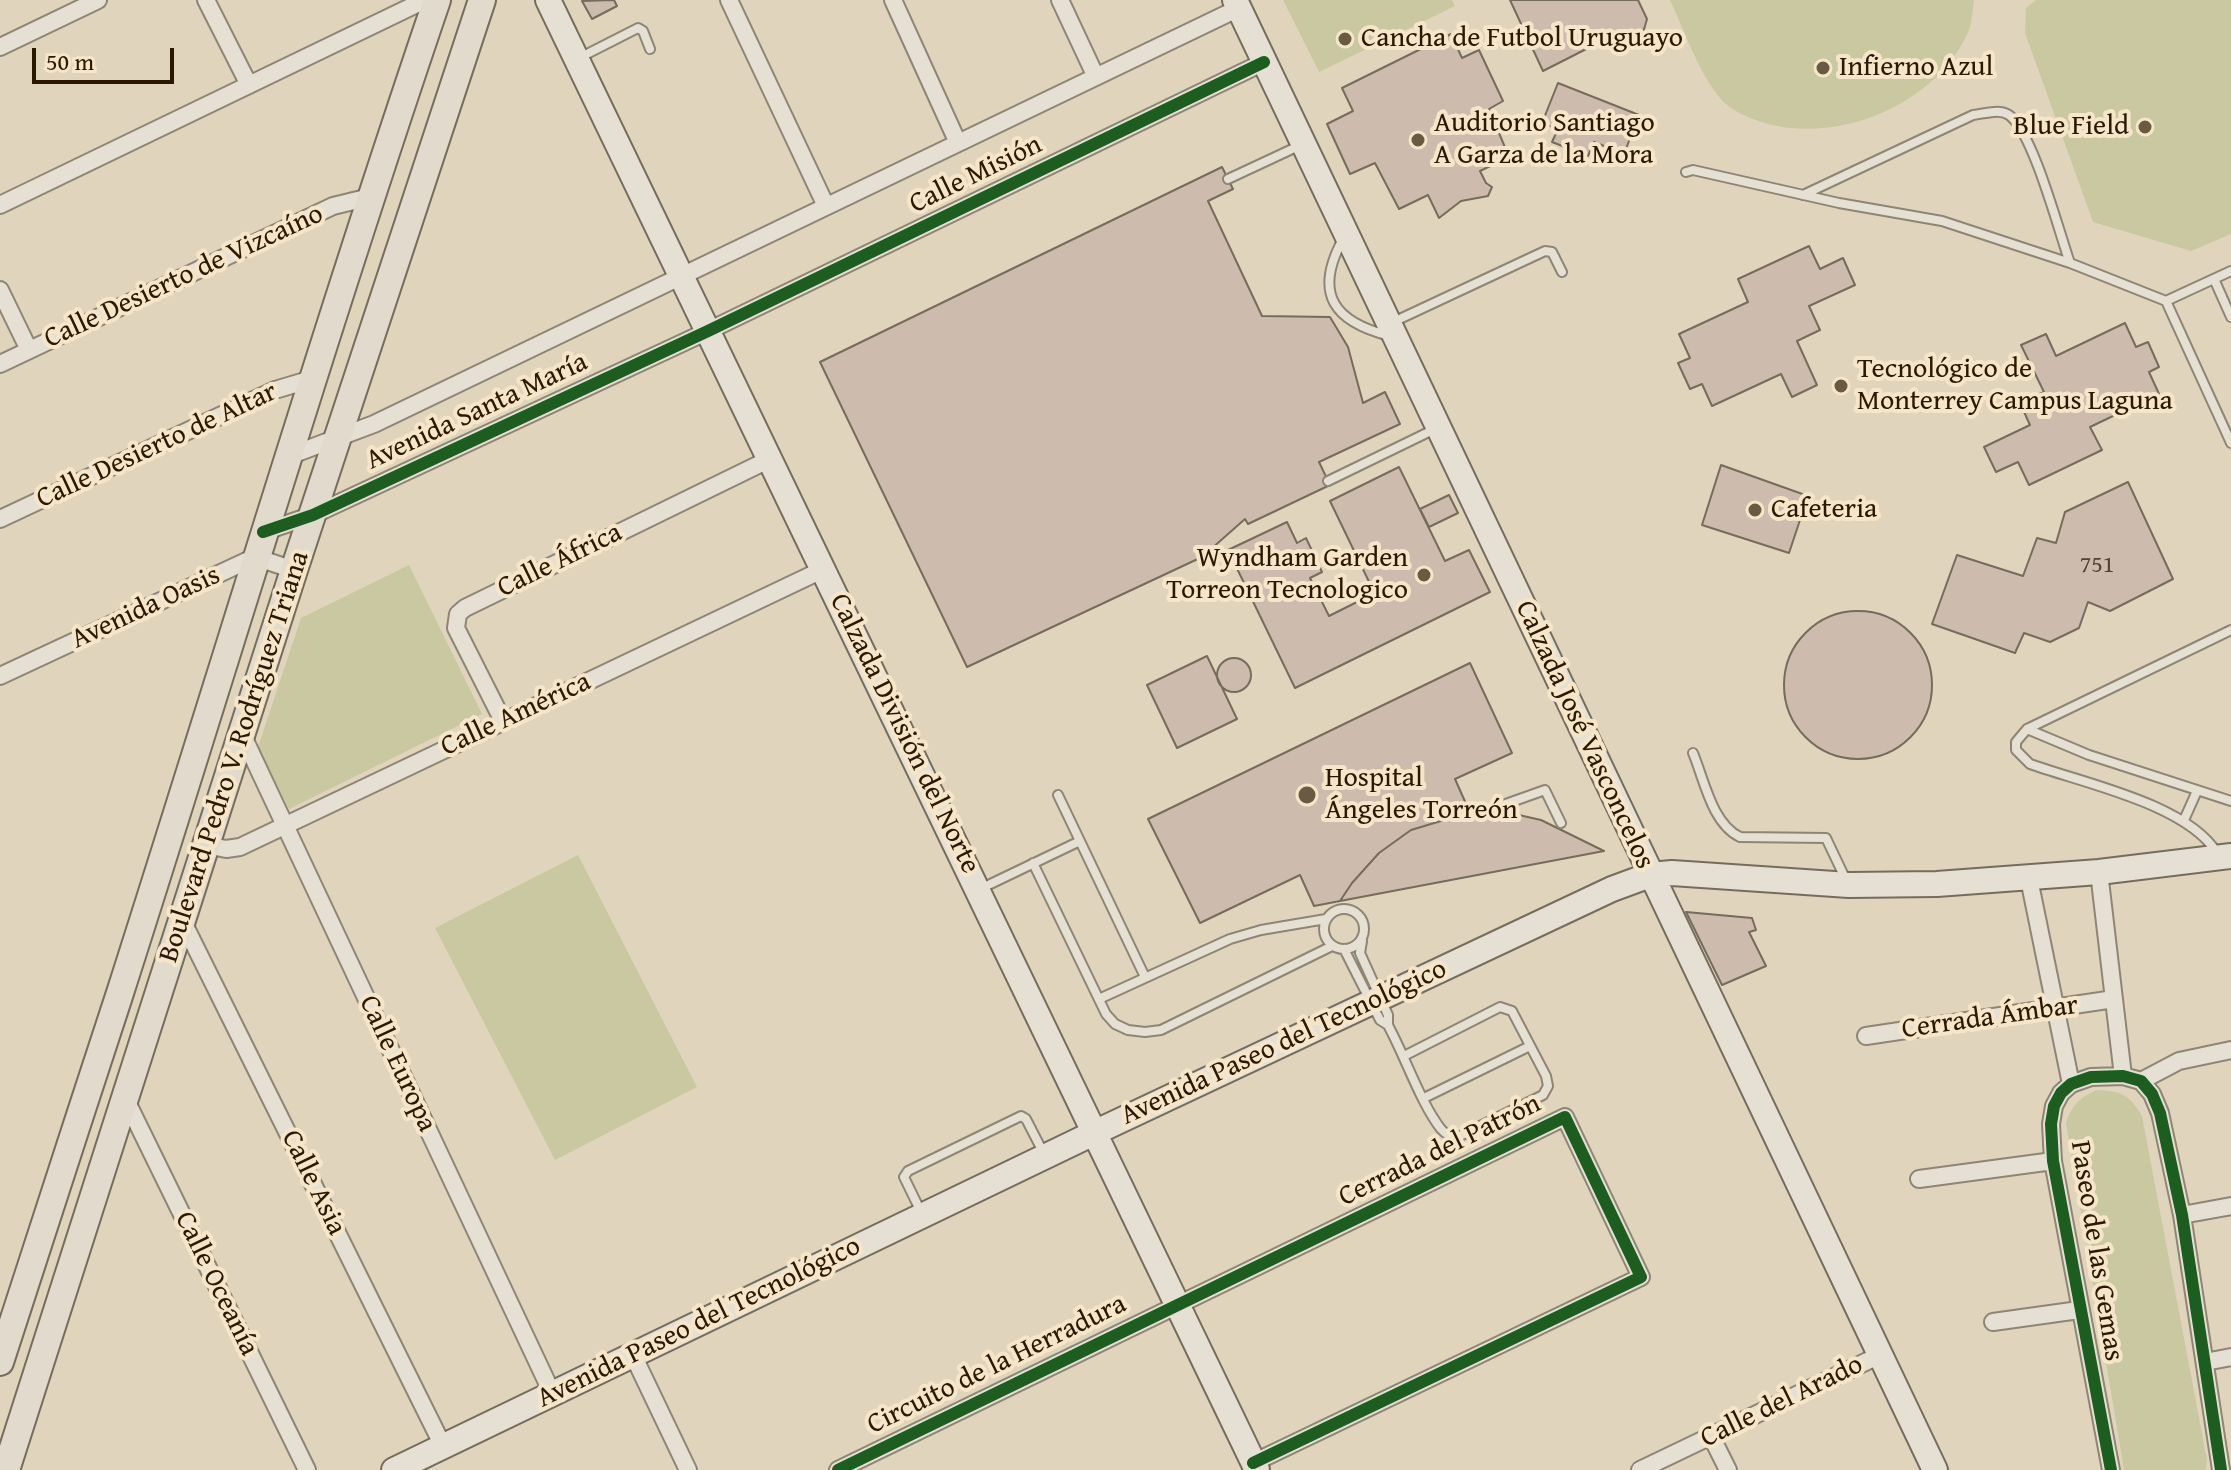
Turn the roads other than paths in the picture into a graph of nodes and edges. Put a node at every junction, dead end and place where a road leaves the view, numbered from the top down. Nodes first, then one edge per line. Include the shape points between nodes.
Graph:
1 (98, 0) edge
2 (206, 0) edge
3 (425, 0) edge
4 (437, 0) edge
5 (482, 0) edge
6 (548, 0) edge
7 (729, 0) edge
8 (893, 0) edge
9 (1060, 0) edge
10 (1237, 4) edge
11 (0, 47) edge
12 (650, 49) dead end
13 (577, 59) junction
14 (1264, 62) junction
15 (1096, 77) junction
16 (249, 85) junction
17 (958, 143) junction
18 (1303, 144) junction
19 (1686, 172) dead end
20 (1228, 179) dead end
21 (1803, 195) junction
22 (370, 197) junction
23 (0, 205) edge
24 (826, 206) junction
25 (1346, 234) junction
26 (2070, 263) junction
27 (2231, 271) edge
28 (1562, 272) dead end
29 (681, 275) junction
30 (2214, 279) junction
31 (0, 290) edge
32 (2166, 301) junction
33 (2231, 317) edge
34 (1392, 330) junction
35 (708, 331) junction
36 (29, 350) junction
37 (0, 364) edge
38 (315, 378) junction
39 (1438, 427) junction
40 (340, 435) junction
41 (2231, 443) edge
42 (289, 456) junction
43 (770, 459) junction
44 (1328, 481) dead end
45 (313, 515) junction
46 (0, 519) edge
47 (259, 544) junction
48 (824, 569) junction
49 (294, 570) junction
50 (2231, 630) edge
51 (2, 671) edge
52 (503, 721) junction
53 (2027, 729) junction
54 (242, 734) junction
55 (1693, 753) dead end
56 (2197, 791) junction
57 (1058, 795) dead end
58 (2231, 801) edge
59 (1500, 806) dead end
60 (2184, 820) junction
61 (1561, 823) dead end
62 (285, 826) junction
63 (1080, 841) junction
64 (206, 845) junction
65 (2225, 856) edge
66 (1033, 863) junction
67 (2099, 872) junction
68 (1650, 875) junction
69 (2029, 879) junction
70 (1849, 885) junction
71 (979, 890) junction
72 (1326, 919) junction
73 (182, 920) junction
74 (1363, 937) junction
75 (1332, 946) junction
76 (1344, 949) junction
77 (1145, 977) junction
78 (1099, 999) junction
79 (2114, 999) junction
80 (1375, 1000) junction
81 (2055, 1008) junction
82 (114, 1010) junction
83 (1866, 1036) dead end
84 (1530, 1046) junction
85 (2231, 1050) edge
86 (1404, 1056) junction
87 (2123, 1076) junction
88 (2141, 1081) junction
89 (2071, 1084) junction
90 (125, 1098) junction
91 (1424, 1098) junction
92 (1096, 1132) junction
93 (1045, 1156) junction
94 (2053, 1161) junction
95 (1919, 1179) dead end
96 (2231, 1206) edge
97 (2182, 1215) junction
98 (923, 1216) junction
99 (1178, 1304) junction
100 (2079, 1310) junction
101 (1993, 1322) dead end
102 (11, 1326) junction
103 (49, 1337) junction
104 (633, 1355) junction
105 (1880, 1355) junction
106 (2231, 1357) edge
107 (0, 1362) edge
108 (2205, 1362) junction
109 (552, 1393) junction
110 (1711, 1436) junction
111 (443, 1446) junction
112 (1255, 1466) edge
113 (6, 1470) edge
114 (307, 1470) edge
115 (394, 1470) edge
116 (688, 1470) edge
117 (838, 1470) edge
118 (1640, 1470) edge
119 (1728, 1470) edge
120 (1935, 1470) edge
121 (2111, 1470) edge
122 (2221, 1470) edge

1 - 11 street
2 - 16 street
3 - 16 street
4 - 22 main road, Boulevard Pedro V. Rodríguez Triana
5 - 40 main road, Boulevard Pedro V. Rodríguez Triana
6 - 13 main road, Calzada División del Norte
7 - 24 street
8 - 17 street
9 - 15 street
10 - 14 main road, Calzada José Vasconcelos
10 - 15 street, Calle Misión
12 - 13 lane via 638,28
13 - 29 main road, Calzada División del Norte
14 - 18 main road, Calzada José Vasconcelos
14 - 35 street, Calle Misión
15 - 17 street, Calle Misión
16 - 23 street
17 - 24 street, Calle Misión
18 - 20 lane
18 - 25 main road, Calzada José Vasconcelos
19 - 21 lane
21 - 26 lane via 1942,221
21 - 26 lane via 1973,115 1999,111 2025,135
22 - 36 street, Calle Desierto de Vizcaíno via 333,206
22 - 38 main road, Boulevard Pedro V. Rodríguez Triana
24 - 29 street, Calle Misión
25 - 34 main road, Calzada José Vasconcelos
25 - 34 lane via 1329,280 1336,304 1351,323
26 - 32 lane
27 - 30 lane
28 - 34 lane via 1552,252 1545,251
29 - 35 main road, Calzada División del Norte
29 - 40 street, Avenida Santa María via 374,424
30 - 32 lane
30 - 33 lane
31 - 36 street
32 - 41 lane
34 - 39 main road, Calzada José Vasconcelos
35 - 43 main road, Calzada División del Norte
35 - 45 street, Avenida Santa María
36 - 37 street, Calle Desierto de Vizcaíno
38 - 42 main road, Boulevard Pedro V. Rodríguez Triana
38 - 46 street, Calle Desierto de Altar via 275,390
39 - 44 lane
39 - 68 main road, Calzada José Vasconcelos
40 - 42 street, Avenida Santa María
40 - 45 main road, Boulevard Pedro V. Rodríguez Triana
42 - 47 main road, Boulevard Pedro V. Rodríguez Triana
43 - 48 main road, Calzada División del Norte
43 - 52 street, Calle África via 458,614 456,628
45 - 47 street, Avenida Santa María
45 - 49 main road, Boulevard Pedro V. Rodríguez Triana
47 - 49 street, Avenida Oasis
47 - 51 street, Avenida Oasis
47 - 82 main road, Boulevard Pedro V. Rodríguez Triana
48 - 52 street, Calle América
48 - 71 main road, Calzada División del Norte
49 - 54 main road, Boulevard Pedro V. Rodríguez Triana
50 - 53 lane
52 - 62 street, Calle América
53 - 56 lane
53 - 60 lane via 2016,750 2030,764
54 - 62 street, Calle Europa
54 - 64 main road, Boulevard Pedro V. Rodríguez Triana
55 - 70 lane via 1720,819 1731,832 1740,837 1826,838
56 - 58 lane
56 - 60 lane
57 - 63 lane
59 - 61 lane via 1545,790
60 - 65 lane
62 - 64 street, Calle América via 240,847
62 - 109 street, Calle Europa
63 - 66 lane
63 - 77 lane
64 - 73 main road, Boulevard Pedro V. Rodríguez Triana
65 - 67 main road, Avenida Paseo del Tecnológico
66 - 71 lane
66 - 78 lane
67 - 69 main road, Avenida Paseo del Tecnológico
67 - 79 street
68 - 70 main road, Avenida Paseo del Tecnológico via 1693,873
68 - 80 main road, Avenida Paseo del Tecnológico
68 - 105 main road, Calzada José Vasconcelos
69 - 70 main road, Avenida Paseo del Tecnológico
69 - 81 street
71 - 92 main road, Calzada División del Norte
72 - 74 lane via 1343,908 1353,910 1365,927
72 - 75 lane via 1326,938
72 - 77 lane via 1230,939
73 - 90 main road, Boulevard Pedro V. Rodríguez Triana
73 - 111 street, Calle Asia
74 - 76 lane
74 - 80 lane via 1360,953
75 - 76 lane
75 - 78 lane via 1161,1030 1128,1030 1115,1024
76 - 80 lane
77 - 78 lane
79 - 81 street, Cerrada Ámbar
79 - 87 street
80 - 86 lane via 1388,1015
80 - 92 main road, Avenida Paseo del Tecnológico
81 - 83 street, Cerrada Ámbar
81 - 89 street
82 - 90 main road via 109,1068
82 - 102 main road, Boulevard Pedro V. Rodríguez Triana
84 - 86 lane via 1512,1011 1500,1007
84 - 91 lane
84 - 91 lane via 1546,1076 1543,1095 1458,1137 1441,1129
85 - 88 street via 2179,1061
86 - 91 lane
87 - 88 street
87 - 89 street
88 - 97 street via 2160,1113
89 - 94 street, Paseo de las Gemas via 2054,1106
90 - 103 main road, Boulevard Pedro V. Rodríguez Triana
90 - 114 street, Calle Oceanía
92 - 93 main road, Avenida Paseo del Tecnológico
92 - 99 main road, Calzada División del Norte
93 - 98 main road, Avenida Paseo del Tecnológico
93 - 98 lane via 1024,1116 993,1129 906,1172
94 - 95 street
94 - 100 street, Paseo de las Gemas
96 - 97 street
97 - 108 street
98 - 104 main road, Avenida Paseo del Tecnológico
99 - 112 main road, Calzada División del Norte
99 - 112 street, Cerrada del Patrón via 1565,1117 1641,1277
99 - 117 street, Circuito de la Herradura
100 - 101 street
100 - 121 street, Paseo de las Gemas
102 - 103 main road
102 - 107 main road, Boulevard Pedro V. Rodríguez Triana
103 - 113 main road, Boulevard Pedro V. Rodríguez Triana
104 - 109 main road, Avenida Paseo del Tecnológico
104 - 116 street
105 - 110 street, Calle del Arado
105 - 120 main road, Calzada José Vasconcelos
106 - 108 street
108 - 122 street
109 - 111 main road, Avenida Paseo del Tecnológico
110 - 118 street, Calle del Arado
110 - 119 street
111 - 115 main road, Avenida Paseo del Tecnológico

